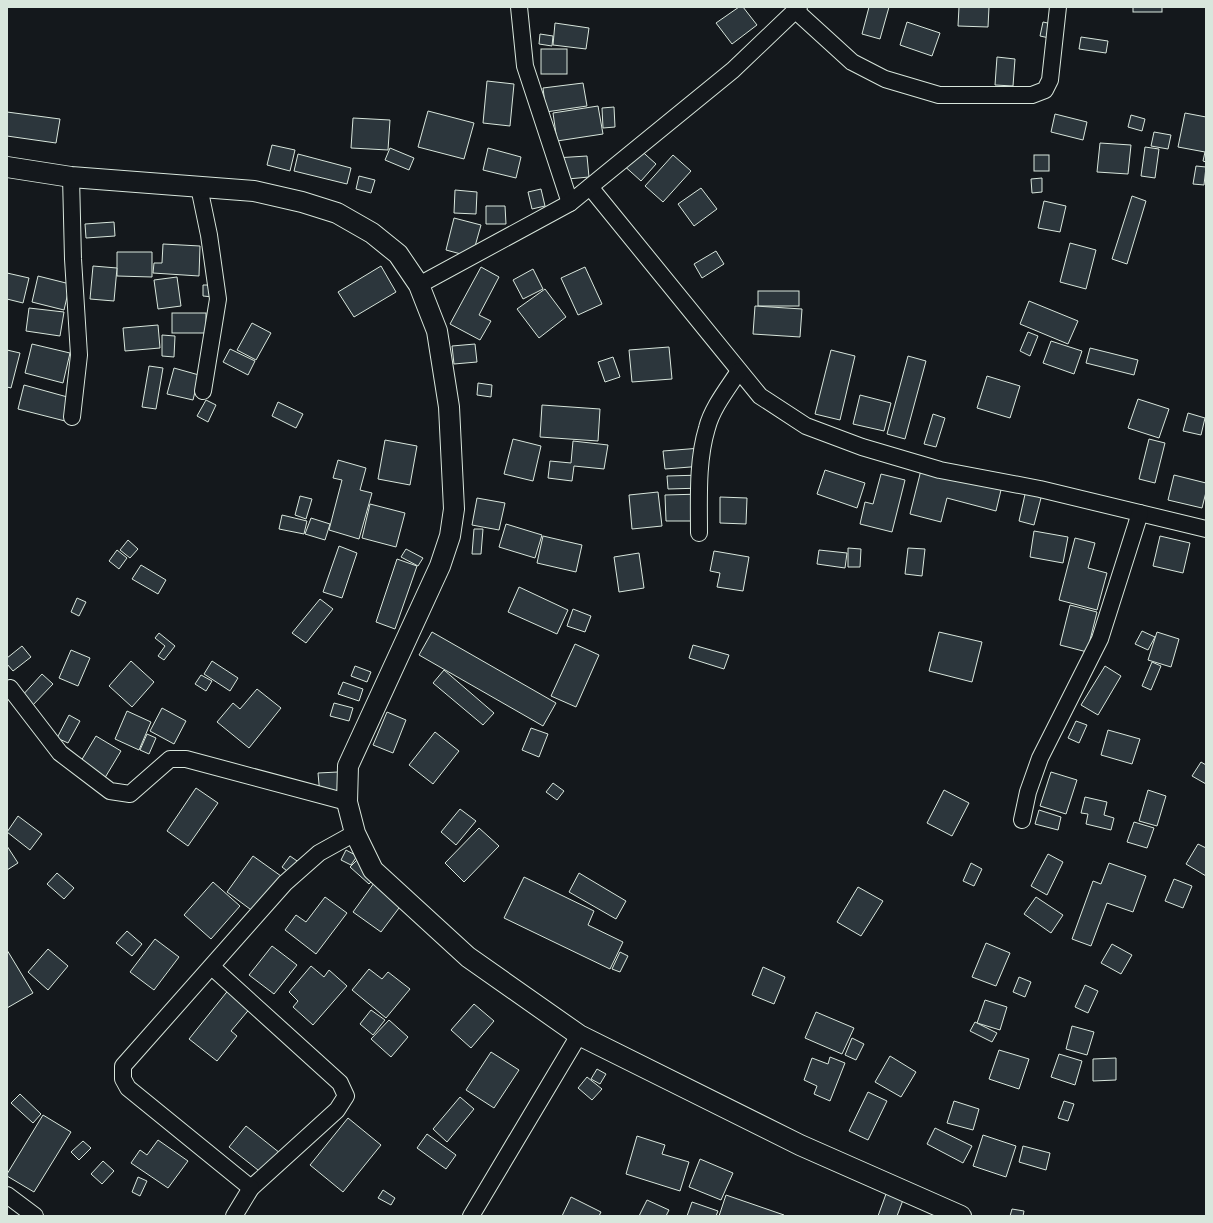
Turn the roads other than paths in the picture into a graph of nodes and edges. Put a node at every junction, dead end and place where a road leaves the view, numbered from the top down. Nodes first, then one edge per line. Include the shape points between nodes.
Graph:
1 (520, 7) edge
2 (1058, 7) edge
3 (798, 9) edge
4 (7, 167) edge
5 (71, 177) junction
6 (199, 186) junction
7 (590, 187) junction
8 (570, 203) junction
9 (419, 285) junction
10 (739, 372) junction
11 (203, 391) dead end
12 (72, 417) dead end
13 (1140, 513) junction
14 (1206, 529) edge
15 (699, 533) dead end
16 (10, 688) dead end
17 (347, 802) junction
18 (1022, 820) dead end
19 (355, 832) junction
20 (212, 967) junction
21 (579, 1035) junction
22 (251, 1188) junction
23 (7, 1195) edge
24 (35, 1216) edge
25 (234, 1216) edge
26 (471, 1216) edge
27 (961, 1216) edge

1 - 8 street via 525,66
2 - 3 street via 1050,80 1045,90 1032,95 939,95 885,79 852,62
3 - 7 street via 733,70
4 - 5 street
5 - 6 street
5 - 12 street via 79,355
6 - 9 street via 254,191 337,213 372,233 398,254
6 - 11 street via 218,299
7 - 8 street
7 - 10 street
8 - 9 street
9 - 17 street via 437,331 444,369 452,444 454,509 450,536 440,566 348,766
10 - 13 street via 760,396 806,426 862,447 940,470 1040,489
10 - 15 street via 707,427 700,468
13 - 14 street
13 - 18 street via 1100,639 1040,758 1028,792
16 - 17 street via 60,753 110,791 130,794 170,759 186,759
17 - 19 street
19 - 20 street via 319,853 285,883
19 - 21 street via 373,870 468,957
20 - 22 street via 123,1066 123,1079 128,1088
20 - 22 street via 340,1083 346,1096 337,1110
21 - 26 street
21 - 27 street via 800,1145
22 - 25 street
23 - 24 street

